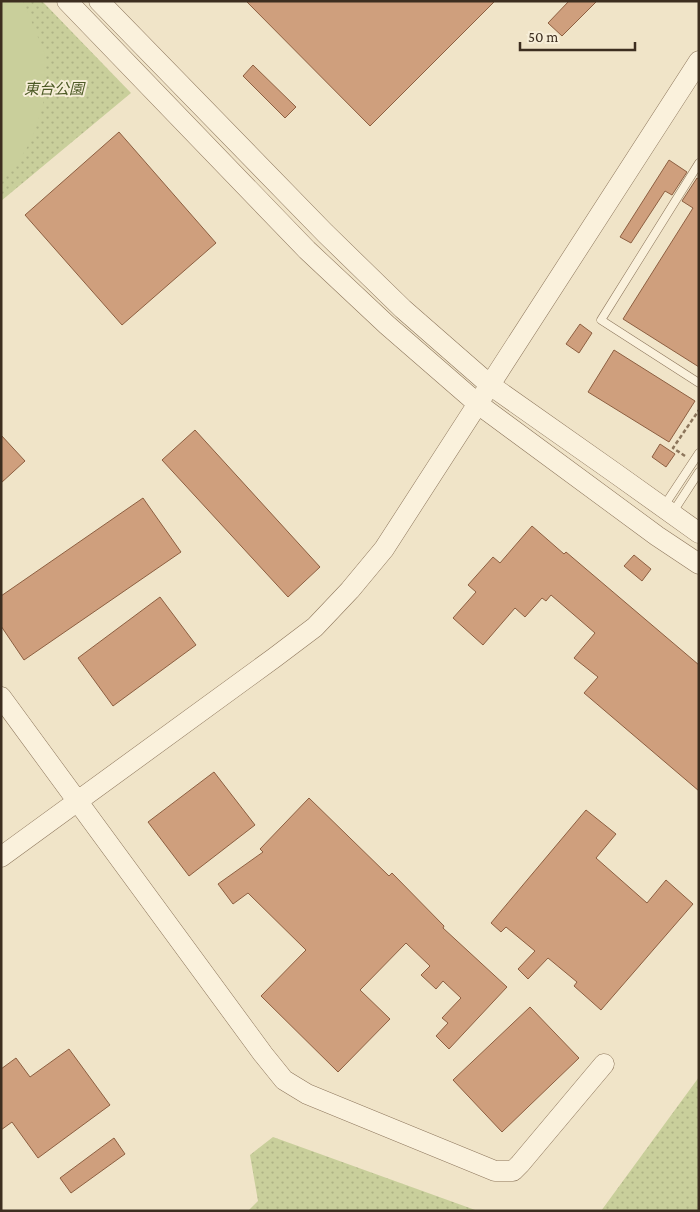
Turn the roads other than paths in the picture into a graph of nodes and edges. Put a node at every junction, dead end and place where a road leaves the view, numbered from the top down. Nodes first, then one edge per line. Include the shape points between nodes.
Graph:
1 (67, 1) edge
2 (99, 1) edge
3 (699, 61) edge
4 (699, 163) edge
5 (699, 383) edge
6 (490, 385) junction
7 (478, 404) junction
8 (699, 453) edge
9 (699, 472) edge
10 (667, 511) junction
11 (699, 533) edge
12 (699, 564) edge
13 (1, 697) edge
14 (78, 801) junction
15 (1, 857) edge
16 (604, 1064) dead end

1 - 7 street via 307,250
2 - 6 street via 403,310
3 - 6 street
4 - 5 lane via 601,320
6 - 7 street
6 - 10 street
7 - 12 street
7 - 14 street via 384,549 315,627
8 - 10 lane
9 - 10 lane
10 - 11 street
13 - 14 street
14 - 15 street
14 - 16 street via 263,1054 284,1080 307,1094 495,1171 513,1171

